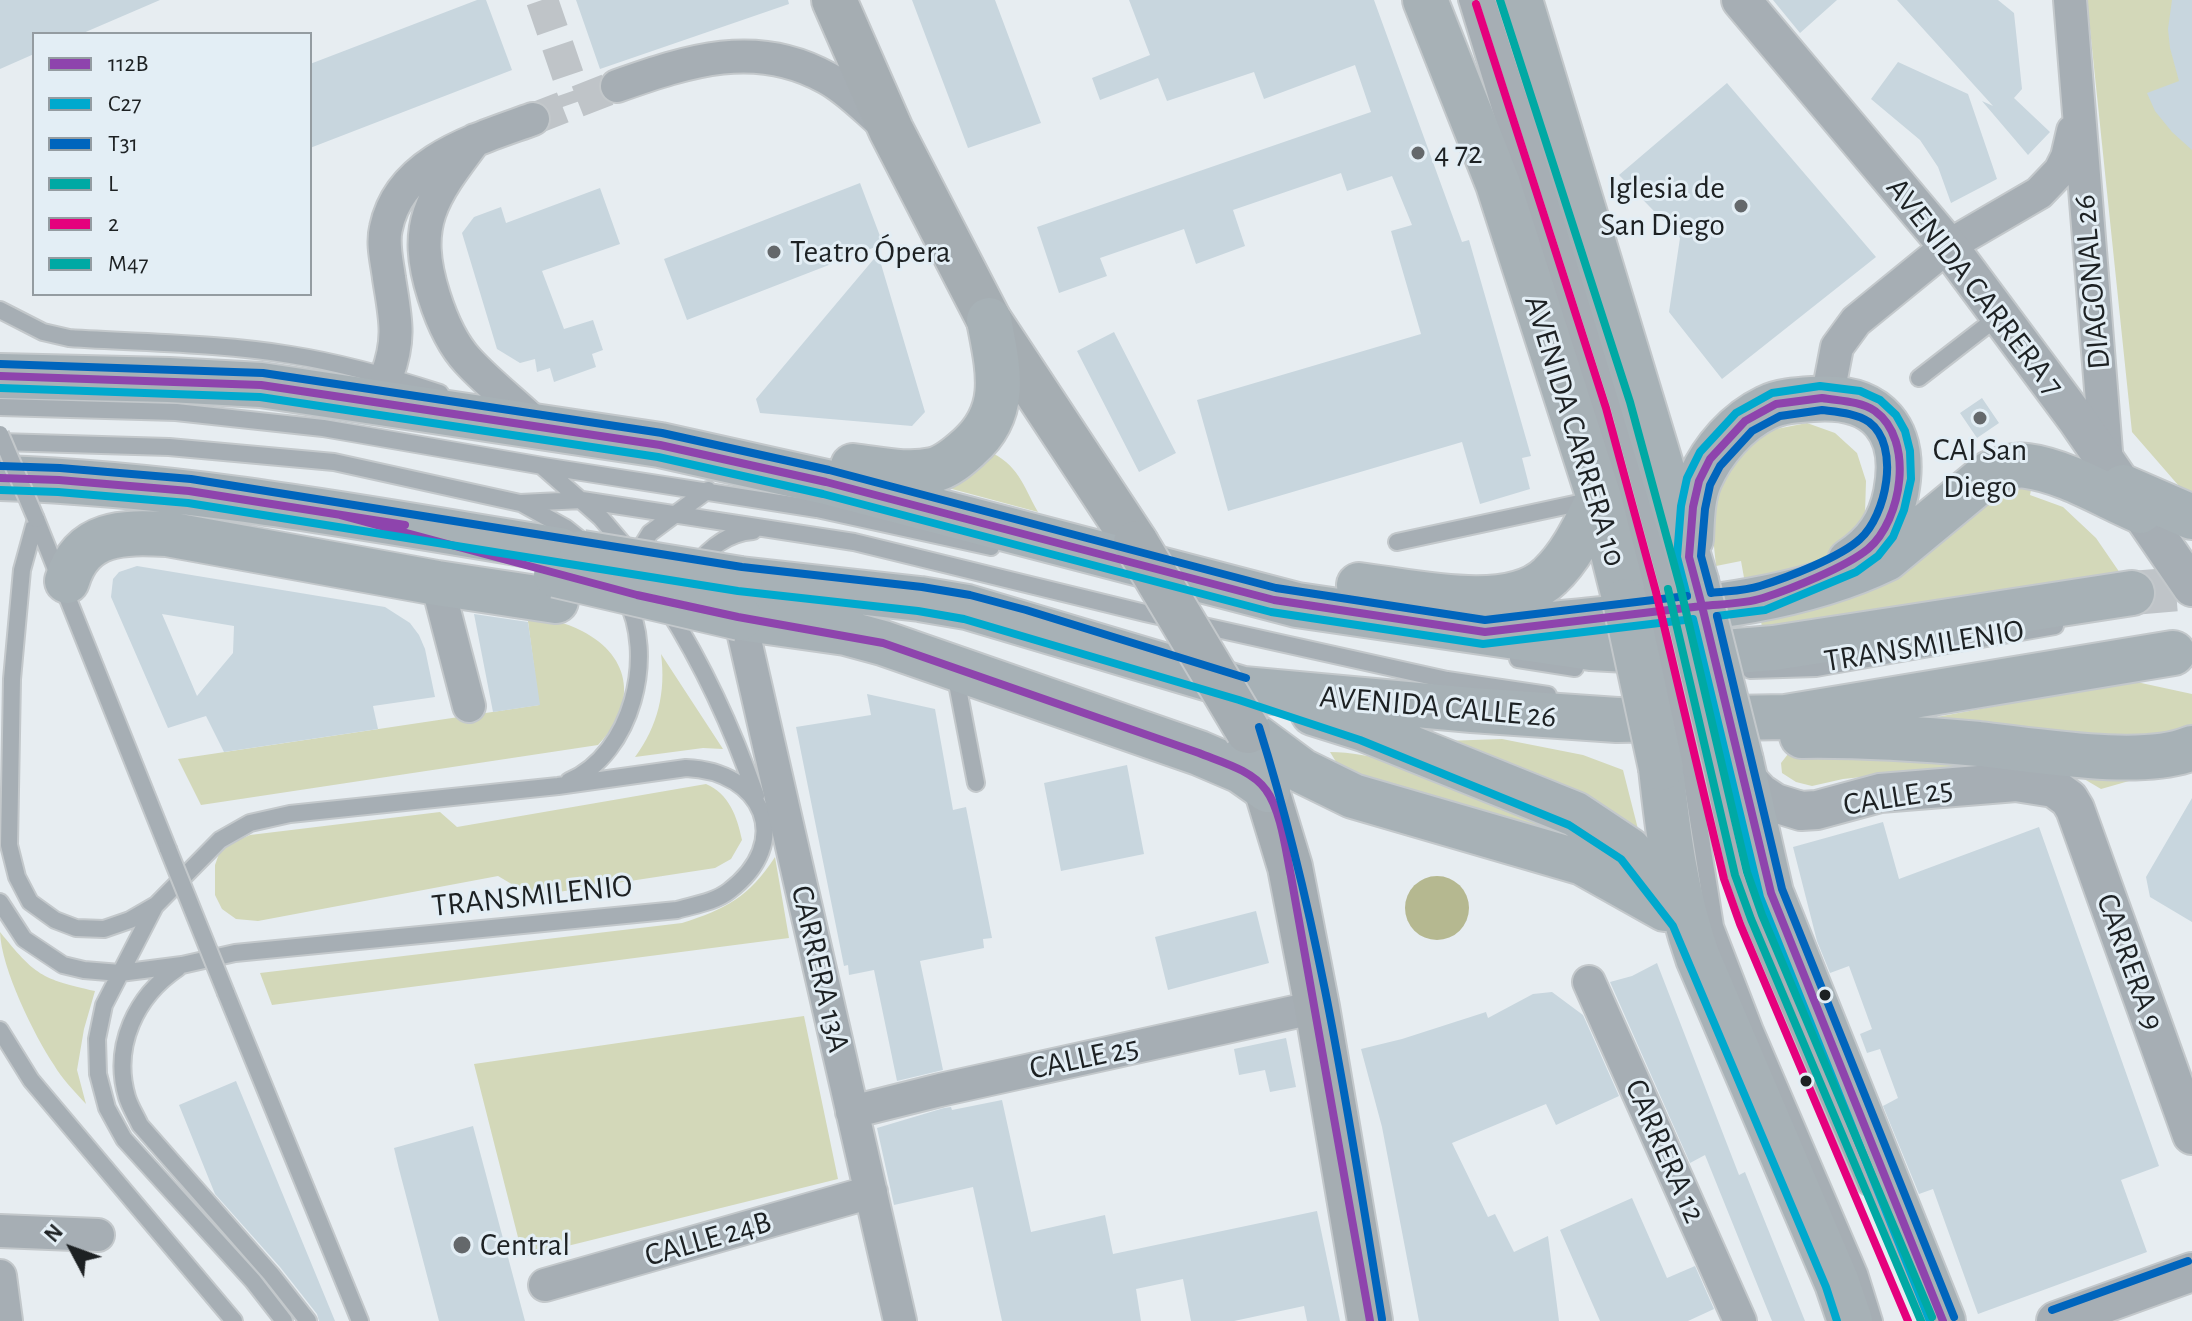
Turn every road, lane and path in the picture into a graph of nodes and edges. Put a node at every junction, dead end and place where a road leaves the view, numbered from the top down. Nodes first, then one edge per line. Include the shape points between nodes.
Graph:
1 (834, 0) edge
2 (1425, 0) edge
3 (1467, 0) edge
4 (1487, 0) edge
5 (1520, 0) edge
6 (1741, 0) edge
7 (2070, 0) edge
8 (617, 86) tunnel mouth
9 (2076, 100) junction
10 (533, 119) tunnel mouth
11 (891, 130) junction
12 (475, 140) junction
13 (1948, 246) junction
14 (0, 310) edge
15 (1999, 316) junction
16 (989, 320) junction
17 (387, 375) junction
18 (0, 376) edge
19 (80, 377) junction
20 (1919, 378) dead end
21 (0, 387) edge
22 (1827, 399) junction
23 (0, 407) edge
24 (1609, 433) junction
25 (0, 434) edge
26 (0, 442) edge
27 (660, 445) junction
28 (542, 447) junction
29 (0, 478) edge
30 (2123, 487) junction
31 (708, 490) junction
32 (1599, 498) junction
33 (582, 500) junction
34 (520, 503) junction
35 (673, 515) junction
36 (36, 519) junction
37 (772, 531) junction
38 (2180, 534) edge
39 (1397, 542) dead end
40 (1123, 550) junction
41 (635, 557) junction
42 (557, 575) junction
43 (1684, 576) junction
44 (67, 581) dead end
45 (437, 583) junction
46 (2192, 587) edge
47 (2132, 593) tunnel mouth
48 (1638, 597) junction
49 (740, 598) junction
50 (1761, 599) junction
51 (632, 610) junction
52 (2072, 623) dead end
53 (1485, 632) junction
54 (687, 639) junction
55 (2173, 653) dead end
56 (954, 667) junction
57 (1589, 669) dead end
58 (1619, 670) dead end
59 (1569, 698) dead end
60 (1751, 698) dead end
61 (469, 706) dead end
62 (1245, 710) junction
63 (1622, 711) junction
64 (2192, 748) edge
65 (1732, 768) junction
66 (1675, 769) junction
67 (976, 783) dead end
68 (558, 786) junction
69 (1268, 790) junction
70 (2061, 792) joint
71 (758, 802) junction
72 (181, 881) junction
73 (0, 902) edge
74 (156, 905) junction
75 (1684, 920) junction
76 (235, 953) junction
77 (182, 965) junction
78 (120, 973) junction
79 (1589, 982) dead end
80 (1317, 1007) junction
81 (0, 1030) edge
82 (1755, 1030) junction
83 (852, 1112) junction
84 (2192, 1135) edge
85 (871, 1192) junction
86 (0, 1231) edge
87 (98, 1235) dead end
88 (2192, 1272) edge
89 (0, 1276) edge
90 (545, 1285) dead end
91 (6, 1321) edge
92 (234, 1321) edge
93 (284, 1321) edge
94 (308, 1321) edge
95 (360, 1321) edge
96 (900, 1321) edge
97 (1370, 1321) edge
98 (1740, 1321) edge
99 (1850, 1321) edge
100 (1874, 1321) edge
101 (1921, 1321) edge
102 (1943, 1321) edge
103 (2056, 1321) edge

1 - 11 main road
2 - 32 main road, AVENIDA CARRERA 10 via 1498,184
3 - 24 lane
4 - 43 lane via 1618,405
5 - 43 main road
6 - 13 street, AVENIDA CARRERA 7
7 - 9 street, DIAGONAL 26
8 - 11 street via 742,54 828,78
9 - 13 street, DIAGONAL 26 via 2067,157 2051,182 2027,202
9 - 30 street, DIAGONAL 26
10 - 12 street
11 - 16 main road
12 - 17 street via 422,170 394,205 385,249 396,332
12 - 28 street via 432,205 423,236 426,271 440,314 462,354
13 - 15 street, AVENIDA CARRERA 7
13 - 22 street, DIAGONAL 26 via 1845,333 1833,360
14 - 17 lane via 43,332 69,338 253,350
15 - 20 lane
15 - 30 street, AVENIDA CARRERA 7
16 - 27 main road via 999,371 991,423 957,458 935,470 909,472
16 - 40 main road
17 - 28 lane
18 - 19 main road
19 - 21 lane
19 - 28 main road via 261,385
22 - 43 main road via 1776,404 1745,421 1710,459 1693,507
22 - 50 main road via 1857,403 1886,421 1898,453 1893,506 1883,530 1851,561
23 - 28 lane via 222,415
24 - 32 lane
24 - 48 lane
25 - 36 lane, bridge
26 - 34 lane via 169,447 334,462
27 - 28 main road
27 - 40 main road
28 - 31 lane
28 - 33 lane, TRANSMILENIO
29 - 42 main road, AVENIDA CALLE 26 via 189,491 336,514
30 - 38 main road
30 - 50 main road via 2025,465 2007,467 1966,490 1886,559
31 - 35 lane
31 - 57 lane via 985,546 1305,623
32 - 39 lane
32 - 40 main road via 1567,558 1549,578 1499,597
32 - 48 main road, AVENIDA CARRERA 10
33 - 34 lane
33 - 35 lane, TRANSMILENIO
33 - 41 lane, TRANSMILENIO
34 - 51 lane via 566,528 603,558
35 - 37 lane, TRANSMILENIO
35 - 41 lane via 650,533
36 - 74 lane via 22,570 12,679 9,845 17,877 30,902 76,928 104,929
36 - 95 lane, bridge
37 - 54 lane, TRANSMILENIO via 726,538 706,552 683,592 681,616
37 - 59 lane, TRANSMILENIO via 854,542 1447,680
38 - 46 street
40 - 53 main road via 1297,605
40 - 62 main road, bridge
41 - 51 lane
41 - 54 lane, TRANSMILENIO
42 - 45 main road
42 - 49 main road, AVENIDA CALLE 26, bridge
43 - 65 main road, bridge
44 - 45 main road via 71,567 92,544 127,533 167,534
45 - 61 street
47 - 53 main road via 1774,648 1700,654 1591,648
48 - 66 main road, AVENIDA CARRERA 10, bridge
49 - 56 main road
49 - 62 main road, AVENIDA CALLE 26 via 920,599 967,607
49 - 83 street, CARRERA 13A
50 - 53 main road
51 - 68 lane via 639,672 626,719 598,760 580,777
52 - 58 lane, TRANSMILENIO via 1816,668
54 - 71 lane, TRANSMILENIO via 734,734
55 - 63 main road, AVENIDA CALLE 26 via 1786,717
56 - 67 lane
56 - 69 main road via 1199,753
60 - 63 lane
62 - 63 main road, AVENIDA CALLE 26 via 1286,695
62 - 69 main road
62 - 75 main road via 1302,771 1353,796 1583,863
62 - 75 main road via 1364,729 1575,814 1629,850
63 - 64 main road via 1723,737 1854,735 2137,757 2177,755
65 - 70 street, CALLE 25 via 1775,803 1801,811 1880,793 2016,782
65 - 101 lane via 1735,875
65 - 102 main road via 1771,893
66 - 75 main road, AVENIDA CARRERA 10 via 1672,861
66 - 82 lane via 1715,926
68 - 71 lane via 706,768 741,784
68 - 72 lane via 367,804 250,823 220,840
69 - 80 main road via 1290,867
70 - 84 street, CARRERA 9 via 2075,809
71 - 76 lane, TRANSMILENIO via 764,822 758,857 728,893 705,902 677,910
72 - 74 lane
72 - 76 lane via 197,925 217,945
73 - 78 lane, TRANSMILENIO via 24,939 63,965
74 - 78 lane
75 - 82 lane
75 - 99 main road, AVENIDA CARRERA 10
76 - 77 lane, TRANSMILENIO
77 - 78 lane, TRANSMILENIO
77 - 94 lane, TRANSMILENIO via 160,980 139,1005 127,1034 127,1097 140,1125
78 - 93 lane via 104,1005 97,1039 98,1074 107,1108 124,1139
79 - 98 street, CARRERA 12
80 - 83 street, CALLE 25
80 - 97 main road
81 - 92 lane via 31,1080
82 - 100 lane via 1859,1273
83 - 85 street, CARRERA 13A
85 - 90 street, CALLE 24B
85 - 96 street, CARRERA 13A
86 - 87 street
88 - 103 street
89 - 91 street

